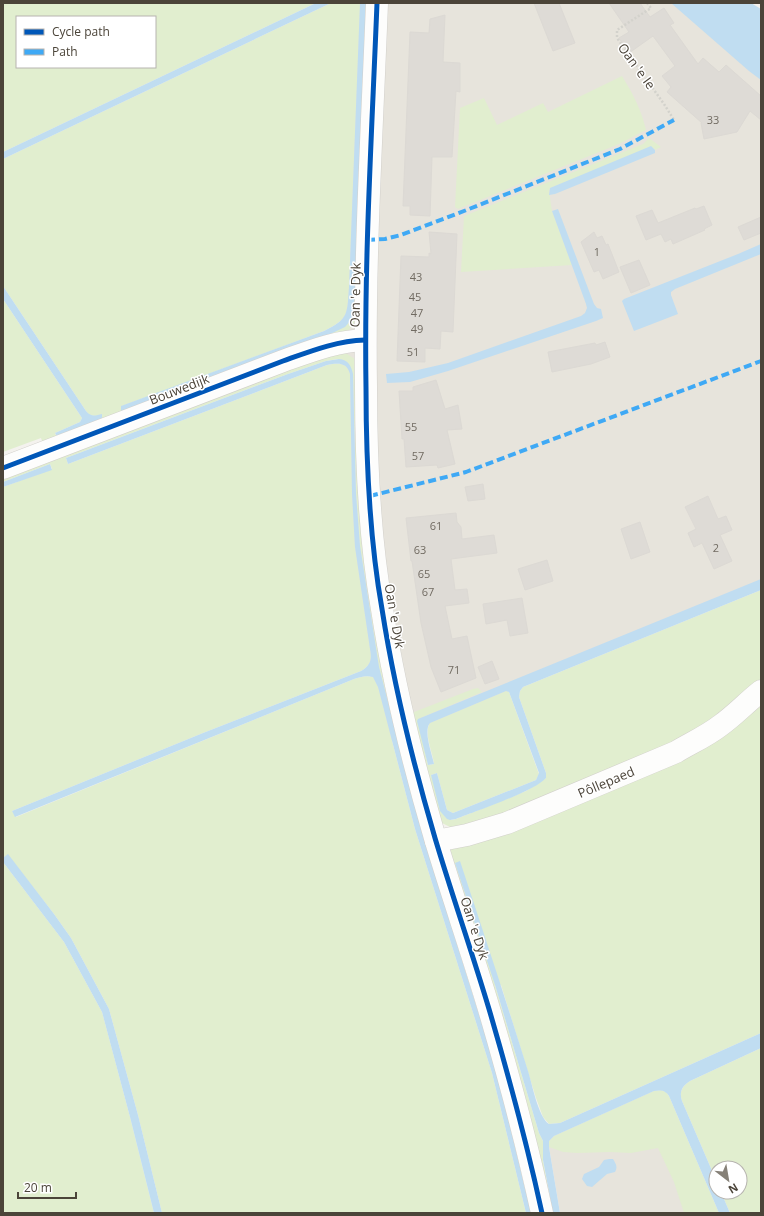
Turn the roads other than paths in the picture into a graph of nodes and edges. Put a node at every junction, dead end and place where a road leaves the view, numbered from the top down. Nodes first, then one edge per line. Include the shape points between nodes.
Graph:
1 (377, 3) edge
2 (365, 340) junction
3 (3, 468) edge
4 (761, 691) edge
5 (436, 841) junction
6 (542, 1213) edge

1 - 2 street, Oan 'e Dyk
2 - 3 street, Bouwedijk via 348,340 328,345
2 - 5 street, Oan 'e Dyk via 367,463 381,608 403,713
4 - 5 street, Pôllepaed via 720,726 676,752 507,823
5 - 6 street, Oan 'e Dyk via 509,1077

